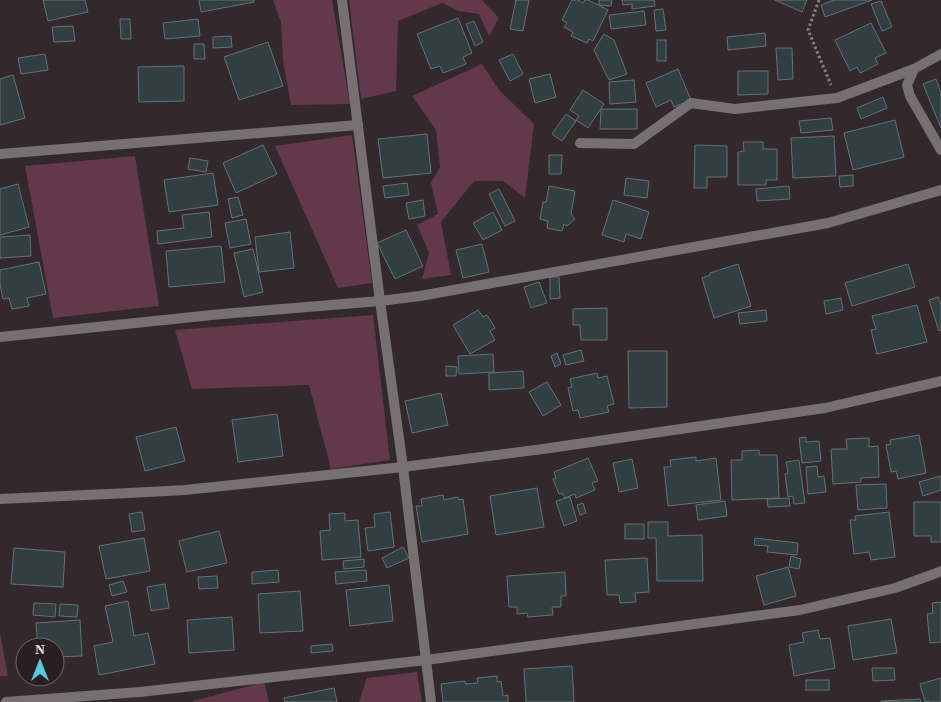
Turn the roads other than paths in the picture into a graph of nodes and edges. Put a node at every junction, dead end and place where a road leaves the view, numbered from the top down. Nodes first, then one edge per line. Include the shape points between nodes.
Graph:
1 (342, 0) edge
2 (941, 54) edge
3 (914, 69) junction
4 (358, 125) junction
5 (580, 143) dead end
6 (941, 150) edge
7 (0, 154) edge
8 (941, 190) edge
9 (380, 301) junction
10 (0, 337) edge
11 (941, 381) edge
12 (402, 468) junction
13 (0, 498) edge
14 (941, 570) edge
15 (426, 660) junction
16 (6, 702) edge
17 (432, 702) edge

1 - 4 street
2 - 3 street
3 - 5 street via 837,98 736,109 691,103 634,144
3 - 6 street via 907,85 910,96
4 - 7 street
4 - 9 street
8 - 9 street via 828,223
9 - 10 street
9 - 12 street
11 - 12 street via 825,408
12 - 13 street via 185,490
12 - 15 street
14 - 15 street via 895,588 800,610
15 - 16 street via 140,692
15 - 17 street

